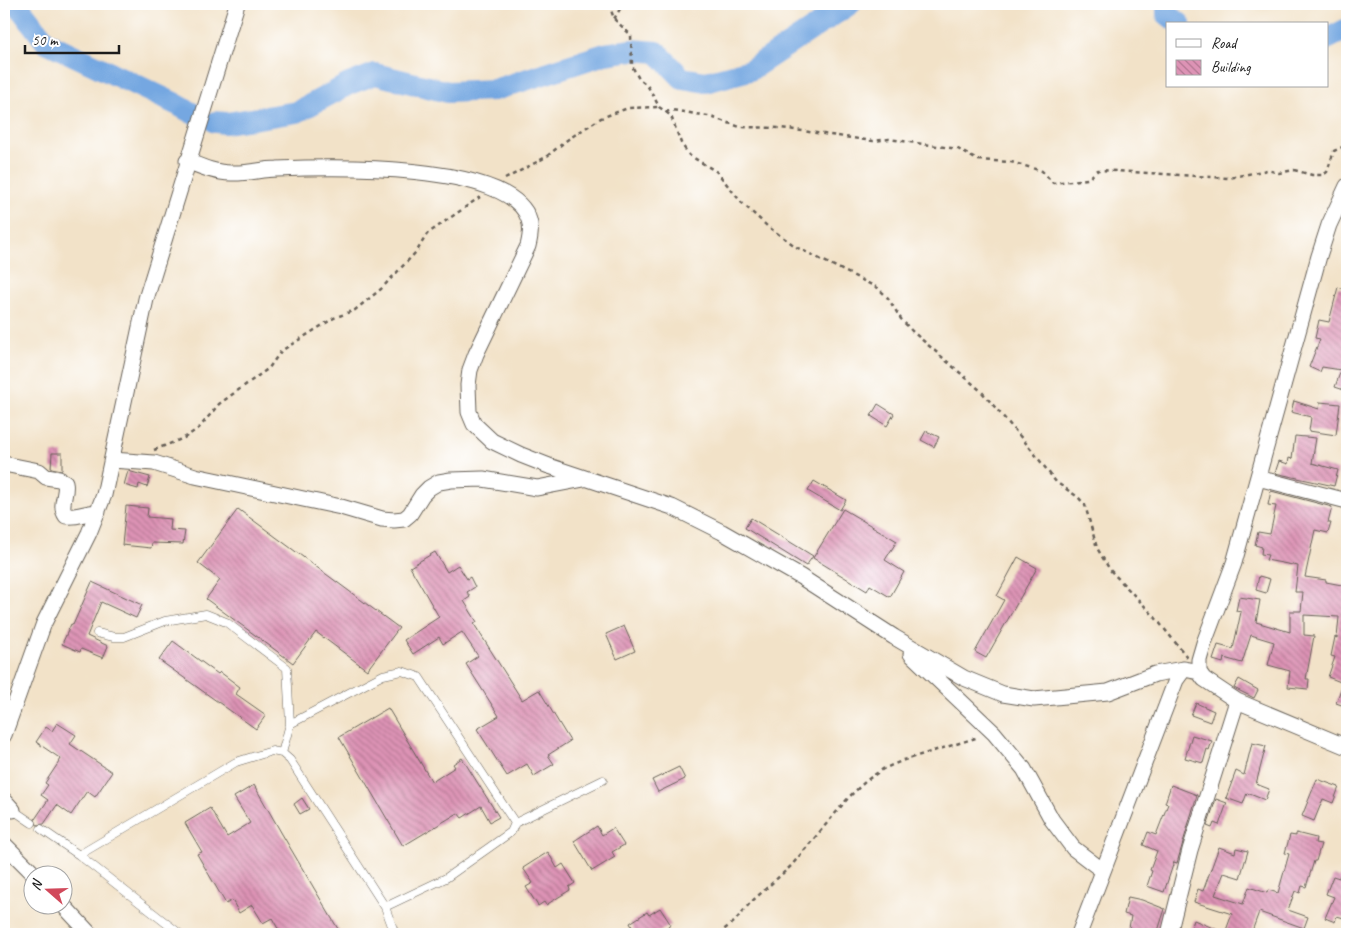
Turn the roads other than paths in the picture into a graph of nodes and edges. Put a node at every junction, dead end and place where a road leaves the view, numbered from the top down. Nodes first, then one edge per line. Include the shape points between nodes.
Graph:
1 (237, 4) edge
2 (188, 161) junction
3 (1347, 186) edge
4 (112, 460) junction
5 (4, 464) edge
6 (1258, 478) junction
7 (584, 479) junction
8 (1347, 501) edge
9 (98, 512) junction
10 (97, 633) dead end
11 (894, 637) junction
12 (1184, 669) junction
13 (1199, 672) junction
14 (1237, 701) junction
15 (290, 724) junction
16 (4, 735) edge
17 (1347, 747) edge
18 (282, 752) junction
19 (603, 780) dead end
20 (8, 805) edge
21 (32, 823) dead end
22 (515, 823) junction
23 (40, 829) dead end
24 (4, 844) edge
25 (79, 855) junction
26 (26, 866) edge
27 (1103, 871) junction
28 (385, 906) junction
29 (72, 915) edge
30 (90, 934) edge
31 (180, 934) edge
32 (394, 934) edge
33 (1079, 934) edge
34 (1169, 934) edge

1 - 2 street
2 - 4 street via 146,300
2 - 7 street via 233,174 276,169 363,168 427,172 465,179 510,197 523,208 529,220 528,246 470,370 469,412 474,424 492,441
3 - 6 street via 1319,256
4 - 7 street via 154,462 195,476 394,520 404,519 429,488 445,481 499,480 537,488
4 - 9 street
5 - 9 street via 39,471 46,477 65,482 62,511 66,516
6 - 8 street
6 - 13 street via 1234,563 1204,643
7 - 11 street via 672,507 722,532
9 - 16 street via 44,622
10 - 15 lane via 124,637 165,621 206,614 226,622 287,668
11 - 12 street via 964,678 1004,694 1034,699 1108,692 1155,674
11 - 27 street via 994,733 1024,769 1052,820 1074,848
12 - 13 street
12 - 27 street via 1176,680
13 - 14 street via 1204,679
14 - 17 street
14 - 34 street via 1190,850
15 - 18 lane
15 - 22 lane via 383,675 402,671 419,677
18 - 25 lane via 272,751 236,762
18 - 28 lane
19 - 22 lane
20 - 21 lane
22 - 28 lane via 511,832 446,878
23 - 25 lane
24 - 26 street
25 - 31 lane
27 - 33 street
28 - 32 lane
29 - 30 street

